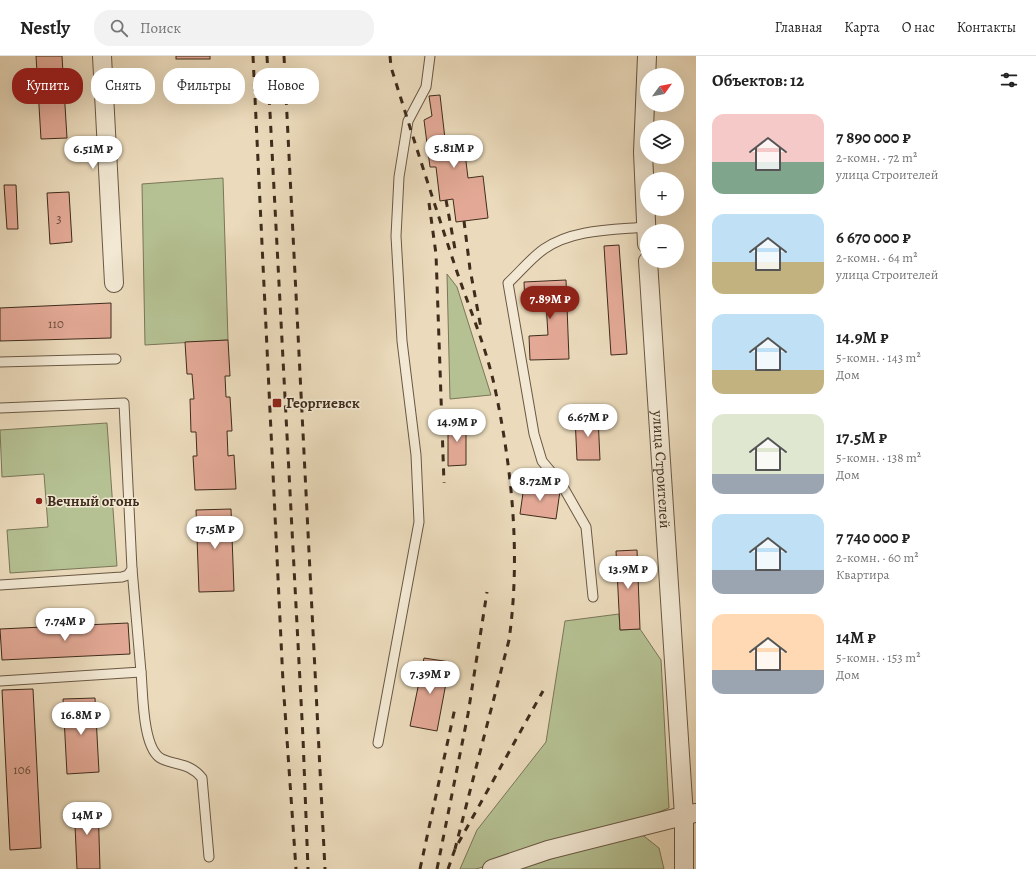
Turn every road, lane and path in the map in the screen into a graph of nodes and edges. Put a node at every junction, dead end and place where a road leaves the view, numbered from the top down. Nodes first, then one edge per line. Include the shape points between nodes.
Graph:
1 (102, 56) edge
2 (430, 56) edge
3 (647, 56) edge
4 (646, 224) edge
5 (640, 235) edge
6 (649, 268) edge
7 (114, 283) dead end
8 (116, 359) dead end
9 (0, 362) edge
10 (0, 408) edge
11 (132, 569) junction
12 (0, 585) edge
13 (593, 597) dead end
14 (141, 672) junction
15 (0, 681) edge
16 (378, 743) dead end
17 (690, 814) edge
18 (209, 857) dead end
19 (492, 869) edge
20 (684, 869) edge

1 - 7 street
2 - 16 lane via 426,87 408,120 398,177 396,236 402,341 416,455 419,522
3 - 4 street via 643,152
5 - 13 lane via 588,233 567,237 544,249 508,283 534,434 542,461 562,485 586,527
6 - 17 street, улица Строителей
8 - 9 lane
10 - 11 lane via 124,403
11 - 12 lane via 128,575 122,577
11 - 14 lane
14 - 15 lane
14 - 18 lane via 147,737 154,751 160,758 195,769 202,778
17 - 19 street via 548,850
17 - 20 street, улица Строителей

